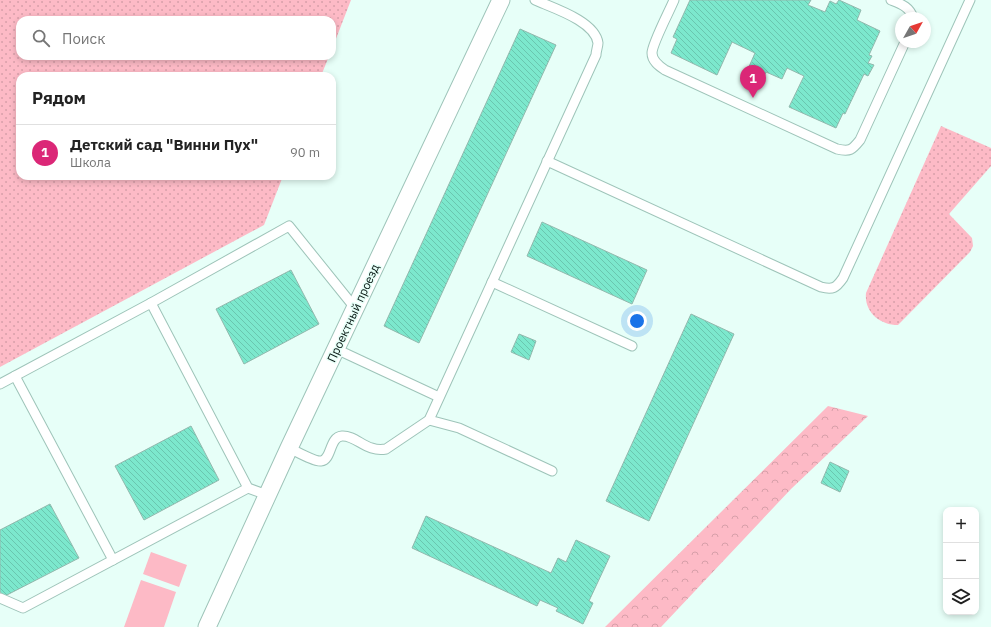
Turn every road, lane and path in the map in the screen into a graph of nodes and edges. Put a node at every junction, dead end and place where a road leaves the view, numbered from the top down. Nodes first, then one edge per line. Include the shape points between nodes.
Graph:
1 (501, 0) edge
2 (536, 0) edge
3 (674, 0) edge
4 (891, 0) edge
5 (970, 0) edge
6 (911, 12) edge
7 (902, 48) edge
8 (547, 161) junction
9 (492, 282) junction
10 (151, 303) junction
11 (355, 308) junction
12 (632, 346) dead end
13 (336, 349) junction
14 (15, 376) junction
15 (0, 384) edge
16 (440, 396) junction
17 (429, 420) junction
18 (289, 448) junction
19 (552, 471) dead end
20 (248, 488) junction
21 (267, 495) junction
22 (113, 560) junction
23 (0, 598) edge
24 (207, 627) edge

1 - 11 street, Проектный проезд
2 - 8 lane via 584,22 594,32 598,43 596,55
3 - 7 lane via 652,53 655,62 664,70 846,151 854,148 860,140
4 - 6 lane
5 - 8 lane via 843,278 837,286 830,289
8 - 9 lane
9 - 12 lane
9 - 16 lane
10 - 11 lane via 290,226
10 - 14 lane
10 - 20 lane
11 - 13 street, Проектный проезд
13 - 16 lane
13 - 18 street, Проектный проезд
14 - 15 lane
14 - 22 lane
16 - 17 lane
17 - 18 lane via 386,449 378,450 341,436 336,438 325,459 321,461
17 - 19 lane via 459,428
18 - 21 street, Проектный проезд
20 - 21 lane
20 - 22 lane
21 - 24 street, Проектный проезд
22 - 23 lane via 22,608

